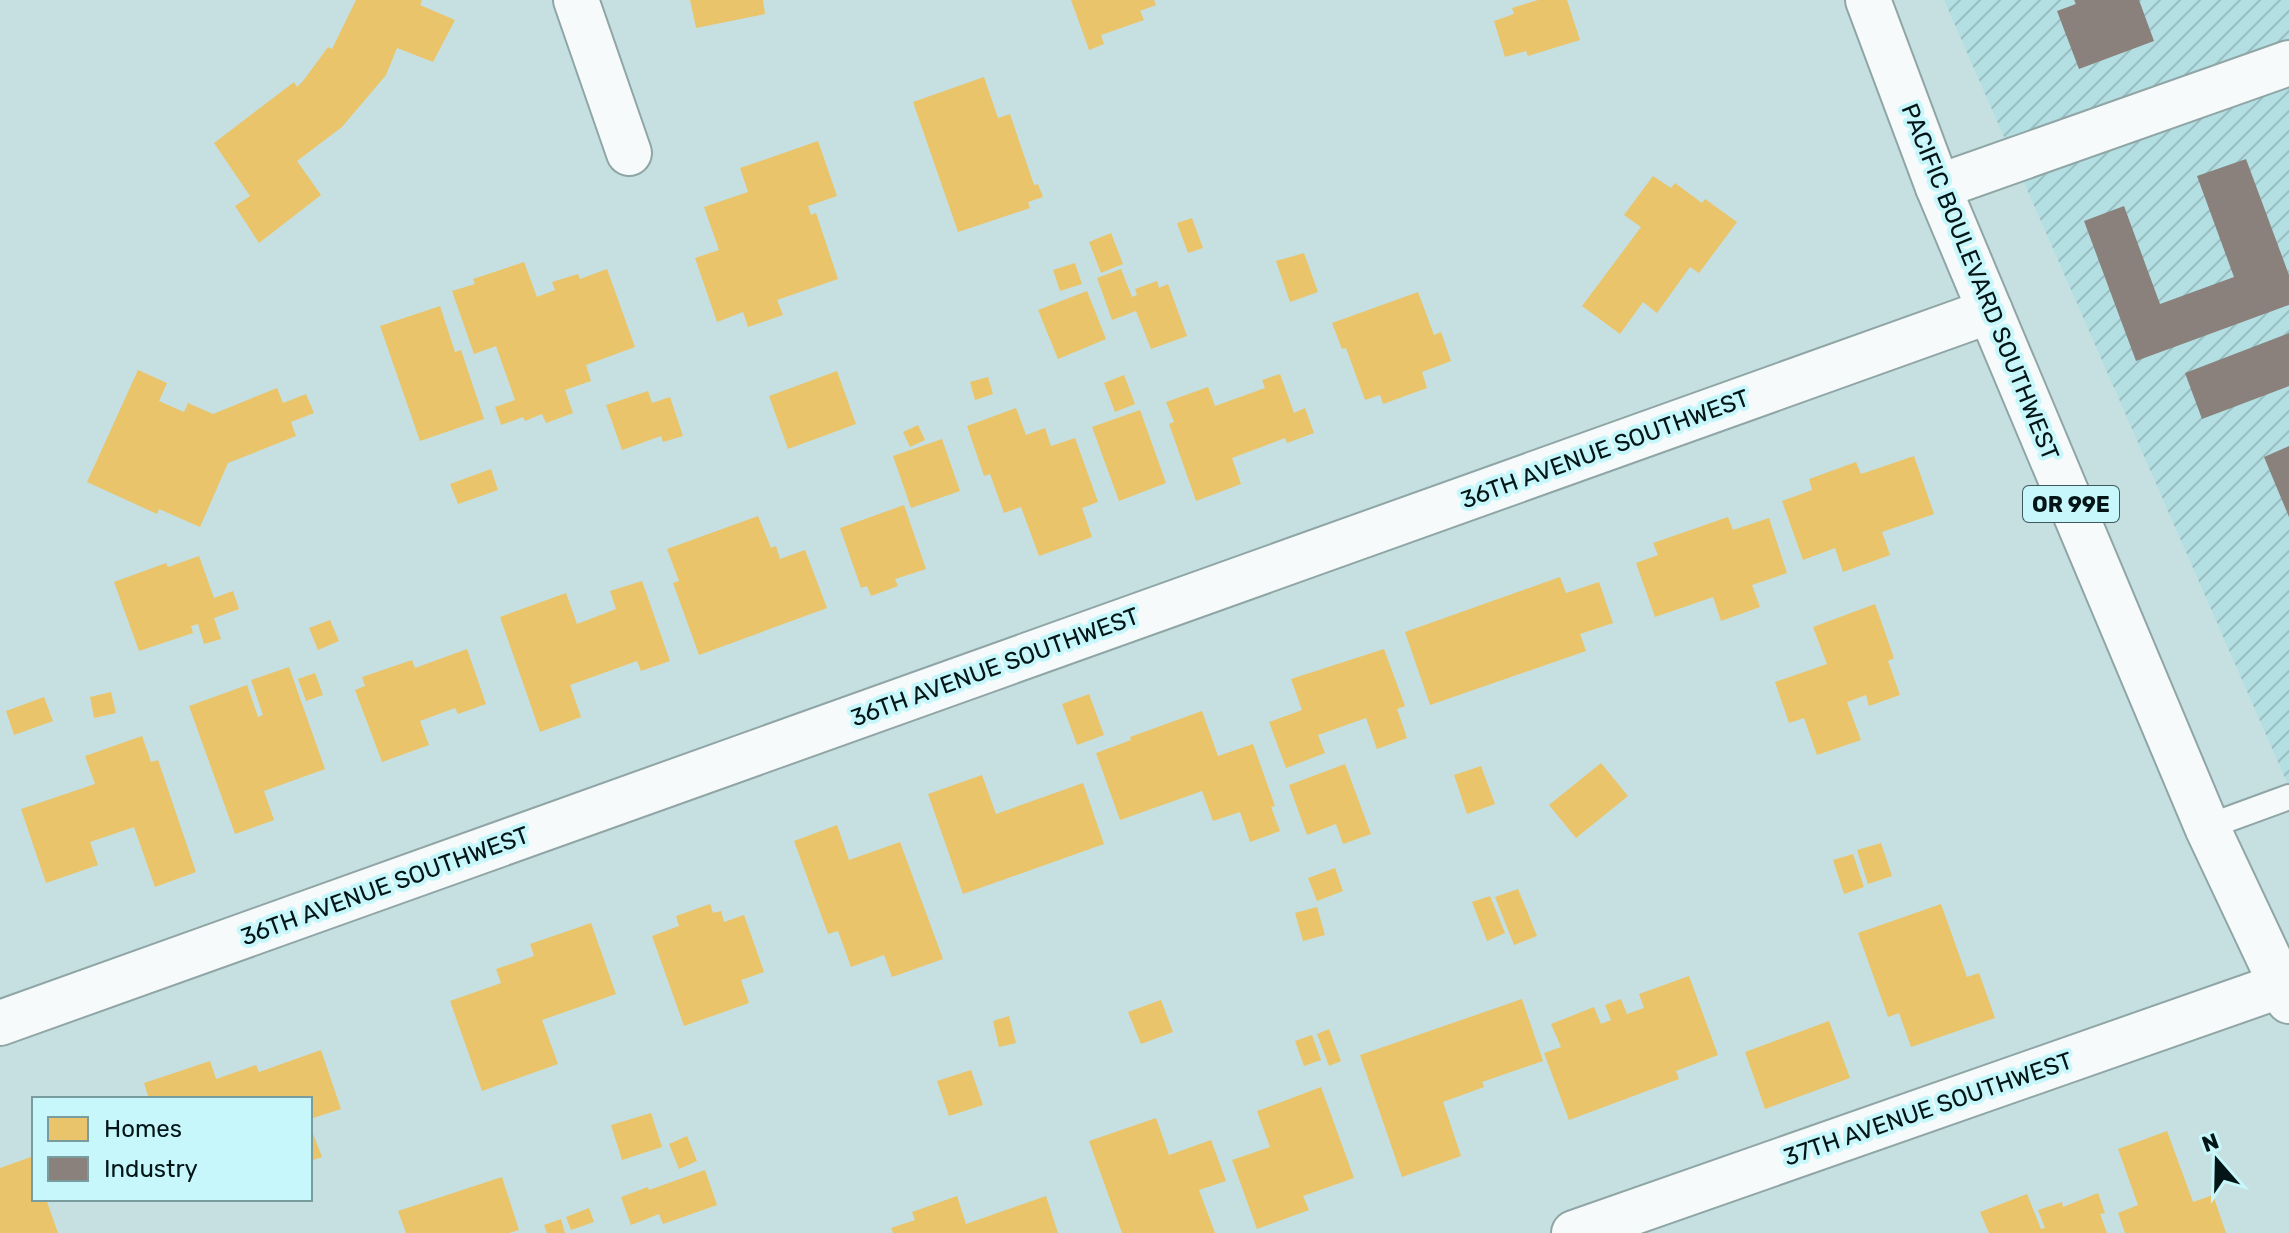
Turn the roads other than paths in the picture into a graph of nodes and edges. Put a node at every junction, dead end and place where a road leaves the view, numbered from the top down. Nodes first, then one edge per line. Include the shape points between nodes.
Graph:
1 (576, 0) edge
2 (1868, 0) edge
3 (2289, 63) edge
4 (629, 153) dead end
5 (1938, 187) junction
6 (1990, 311) junction
7 (2289, 797) edge
8 (2207, 827) junction
9 (2285, 993) edge
10 (0, 1023) edge
11 (1574, 1233) edge

1 - 4 street
2 - 5 street, PACIFIC BOULEVARD SOUTHWEST / OR 99E
3 - 5 street
5 - 6 street, PACIFIC BOULEVARD SOUTHWEST / OR 99E
6 - 8 street, PACIFIC BOULEVARD SOUTHWEST / OR 99E
6 - 10 street, 36TH AVENUE SOUTHWEST
7 - 8 lane
8 - 9 street, PACIFIC BOULEVARD SOUTHWEST / OR 99E
9 - 11 street, 37TH AVENUE SOUTHWEST

